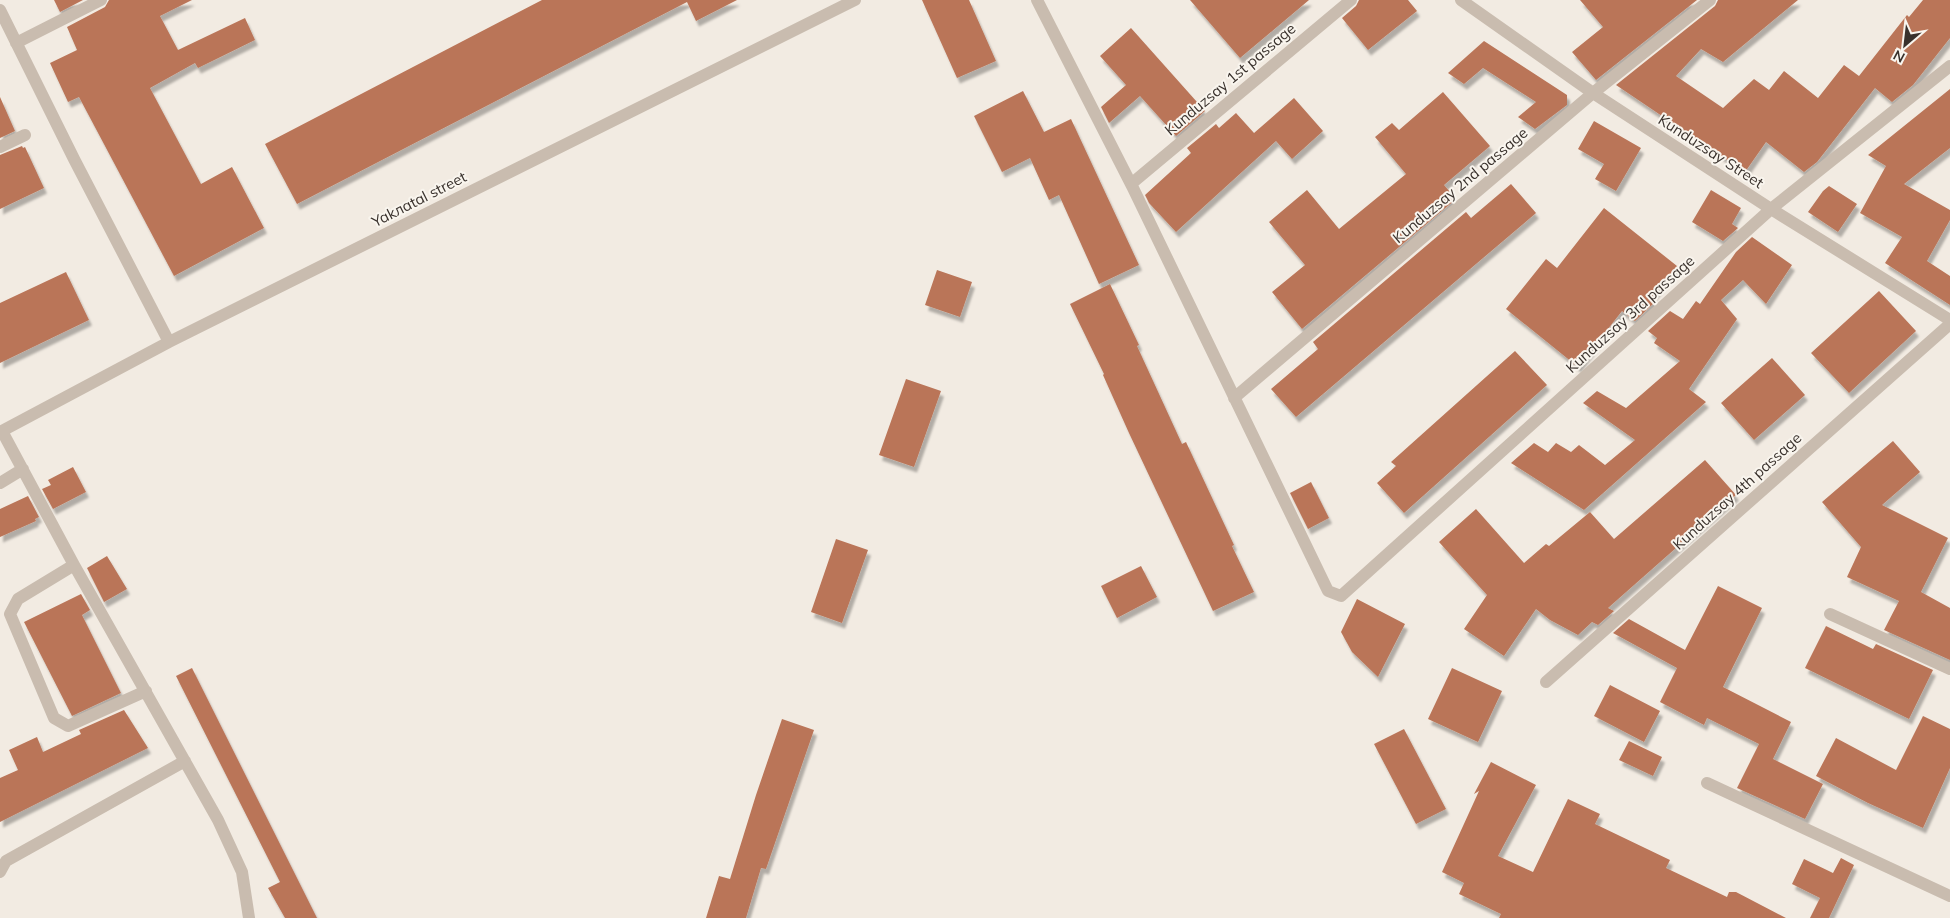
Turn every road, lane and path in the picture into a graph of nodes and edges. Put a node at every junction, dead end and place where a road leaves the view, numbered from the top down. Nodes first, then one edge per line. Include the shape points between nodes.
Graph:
1 (100, 0) edge
2 (855, 0) edge
3 (1037, 0) edge
4 (1351, 0) edge
5 (1461, 0) edge
6 (1710, 0) edge
7 (0, 10) edge
8 (16, 43) junction
9 (1950, 66) edge
10 (1593, 93) junction
11 (25, 135) dead end
12 (0, 147) edge
13 (1131, 184) junction
14 (1771, 209) junction
15 (1950, 322) edge
16 (169, 342) junction
17 (1234, 398) junction
18 (1, 431) edge
19 (23, 470) junction
20 (0, 483) edge
21 (74, 564) junction
22 (1830, 614) dead end
23 (1950, 669) edge
24 (1546, 682) dead end
25 (146, 691) junction
26 (185, 761) junction
27 (1708, 783) dead end
28 (0, 872) edge
29 (1950, 896) edge
30 (249, 918) edge

1 - 8 street
2 - 16 street, Yakлatal street
3 - 13 street
4 - 13 street, Kunduzsay 1st passage
5 - 10 street, Kunduzsay Street
6 - 10 street, Kunduzsay 2nd passage
7 - 8 street
8 - 16 street
9 - 14 street, Kunduzsay 3rd passage
10 - 14 street, Kunduzsay Street
10 - 17 street, Kunduzsay 2nd passage
11 - 12 street
13 - 17 street
14 - 15 street, Kunduzsay Street
14 - 17 street, Kunduzsay 3rd passage via 1342,596 1328,591
15 - 24 street, Kunduzsay 4th passage
16 - 18 street, Yakлatal street
18 - 19 street
19 - 20 street
19 - 21 street
21 - 25 street
21 - 25 street via 18,598 10,614 54,718 68,726
22 - 23 street
25 - 26 street
26 - 28 street via 6,860
26 - 30 street via 242,872
27 - 29 street

